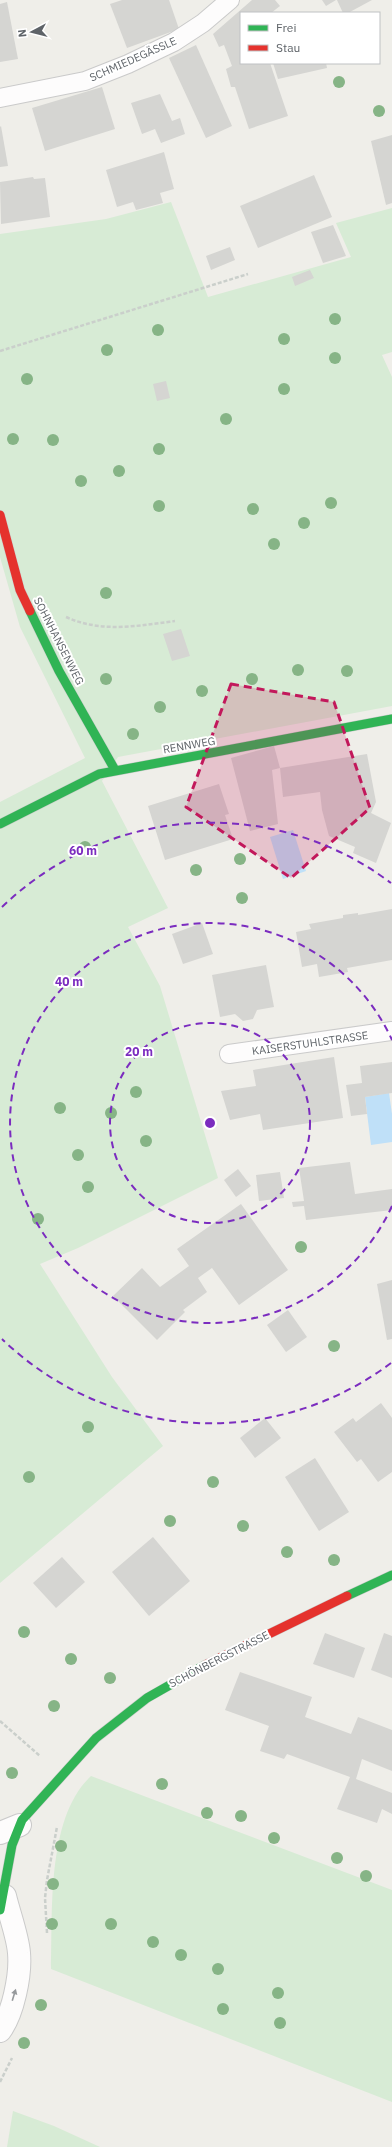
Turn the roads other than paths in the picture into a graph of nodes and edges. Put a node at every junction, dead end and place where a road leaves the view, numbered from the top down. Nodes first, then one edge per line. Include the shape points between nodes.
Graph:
1 (230, 0) edge
2 (0, 98) edge
3 (0, 514) edge
4 (391, 723) edge
5 (115, 770) junction
6 (0, 824) edge
7 (392, 1031) edge
8 (229, 1054) dead end
9 (392, 1575) edge
10 (10, 1829) edge
11 (3, 1903) edge
12 (0, 2031) edge

1 - 2 lane, SCHMIEDEGÄSSLE via 203,23 174,42 128,64 85,81
3 - 5 street, SOHNHANSENWEG via 20,590 59,671
4 - 5 street, RENNWEG
5 - 6 street, RENNWEG via 99,774
7 - 8 lane, KAISERSTUHLSTRASSE
9 - 10 street, SCHÖNBERGSTRASSE via 200,1666 130,1708 60,1775 51,1790
10 - 11 street, SCHÖNBERGSTRASSE
12 -> 11 street, SCHÖNBERGSTRASSE via 5,2024 16,1989 19,1953

